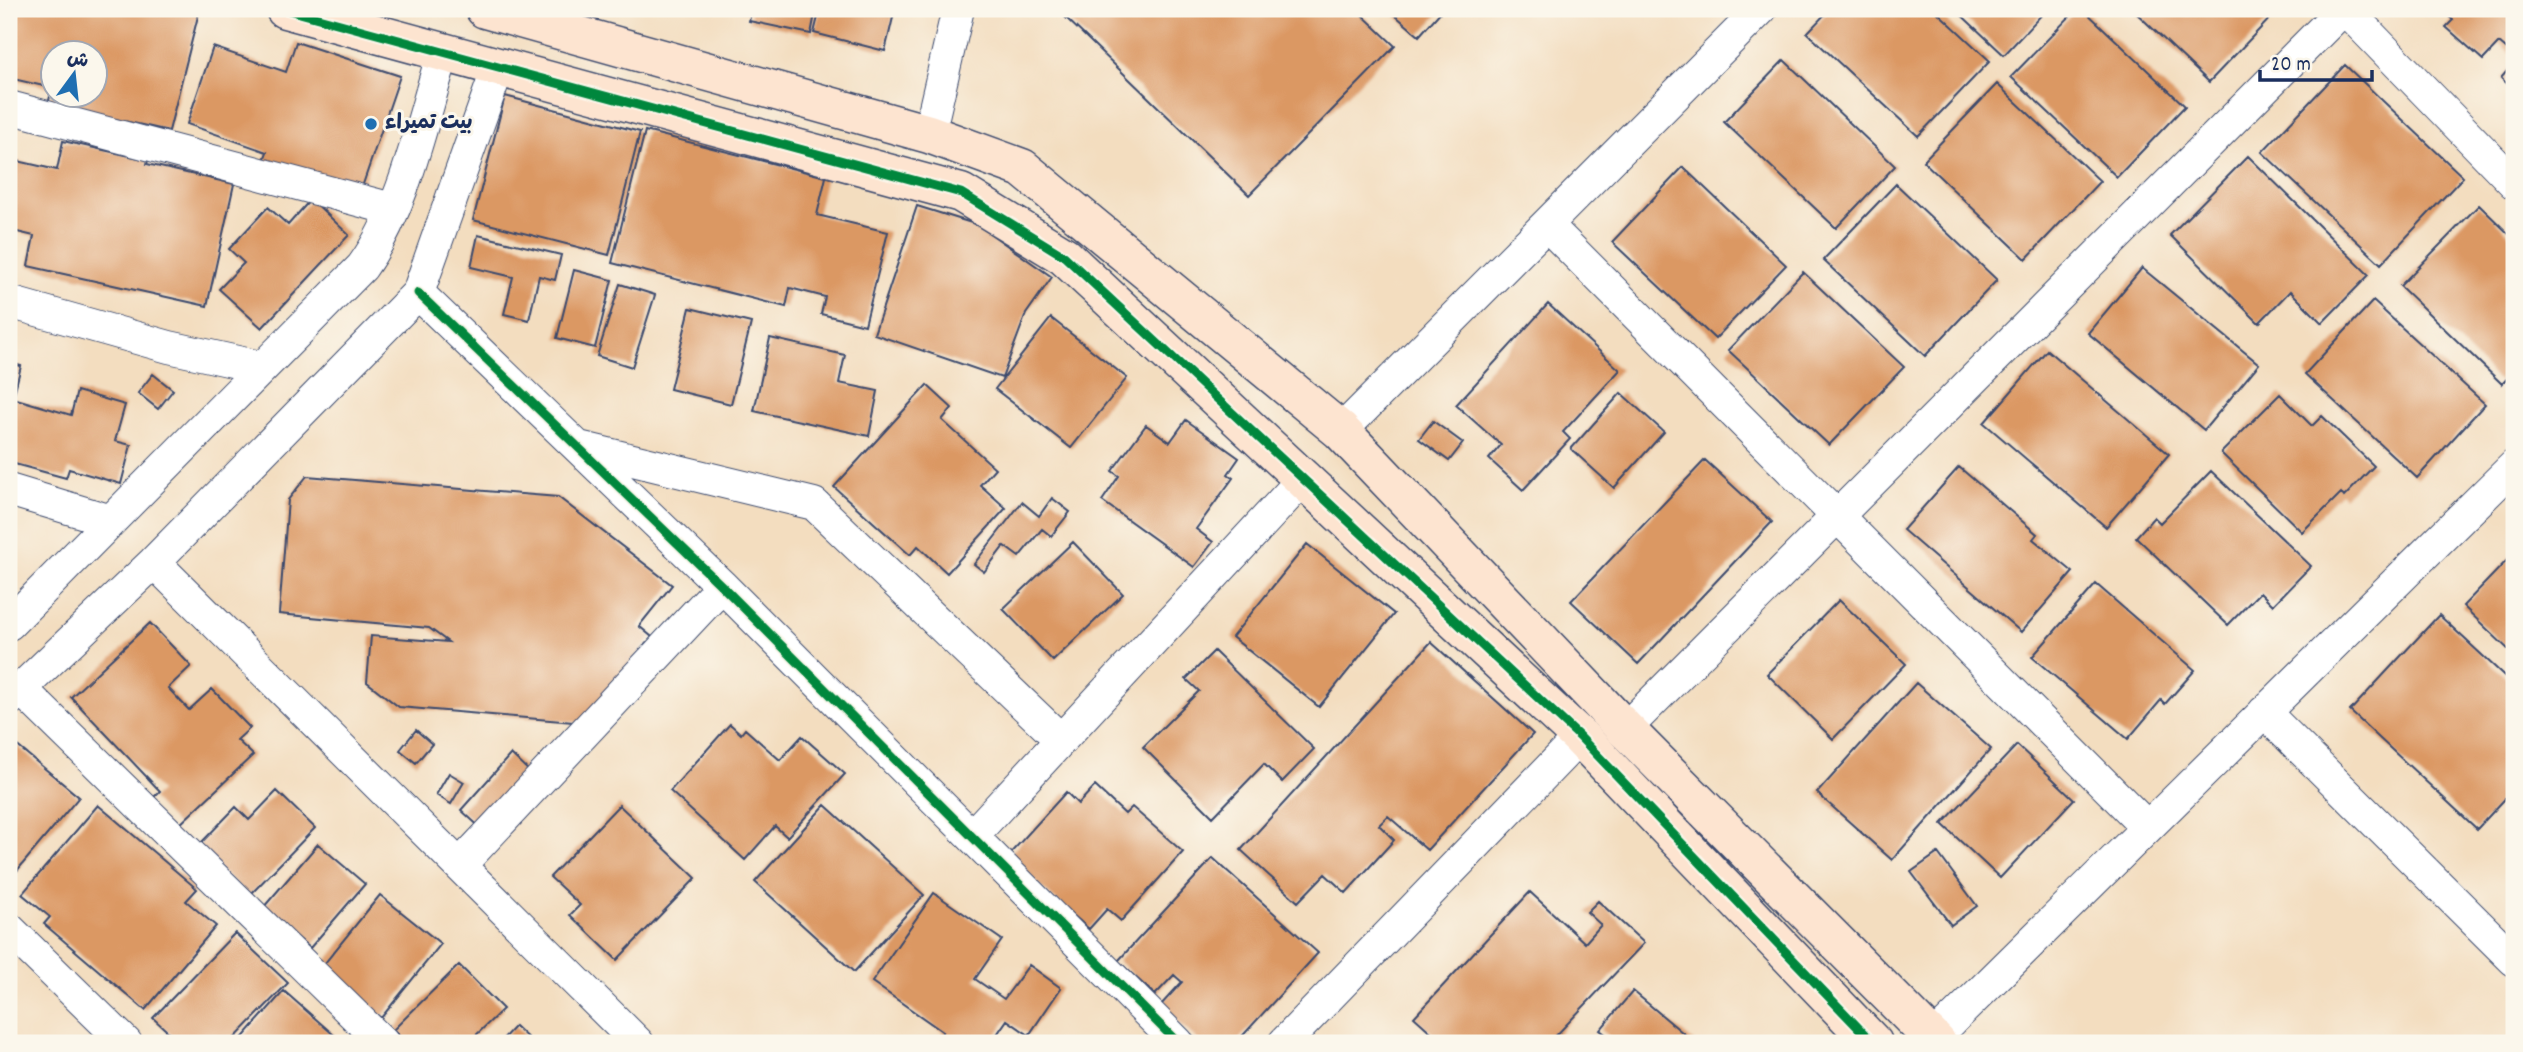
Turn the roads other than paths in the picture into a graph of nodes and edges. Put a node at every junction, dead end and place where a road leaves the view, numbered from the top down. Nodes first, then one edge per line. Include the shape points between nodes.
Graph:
1 (285, 9) edge
2 (485, 9) edge
3 (958, 9) edge
4 (1761, 9) edge
5 (2344, 9) edge
6 (443, 50) junction
7 (499, 65) junction
8 (9, 107) edge
9 (929, 134) junction
10 (2514, 183) edge
11 (392, 209) junction
12 (1547, 225) junction
13 (418, 293) junction
14 (9, 302) edge
15 (260, 367) junction
16 (1341, 431) junction
17 (578, 447) junction
18 (2514, 466) edge
19 (1305, 477) junction
20 (9, 490) edge
21 (1837, 516) junction
22 (108, 520) junction
23 (154, 562) junction
24 (722, 586) junction
25 (9, 624) edge
26 (15, 695) edge
27 (2264, 712) junction
28 (1625, 729) junction
29 (1580, 737) junction
30 (1061, 740) junction
31 (2147, 827) junction
32 (972, 836) junction
33 (461, 864) junction
34 (9, 929) edge
35 (2514, 960) edge
36 (1935, 1041) edge
37 (126, 1043) edge
38 (383, 1043) edge
39 (638, 1043) edge
40 (1178, 1043) edge
41 (1284, 1043) edge
42 (1873, 1043) edge

1 - 6 street
2 - 9 street
3 - 9 street
4 - 12 street
5 - 10 street
5 - 21 street
6 - 7 street
6 - 11 street
7 - 13 street
7 - 19 street via 961,192 1064,256
8 - 11 street
9 - 16 street via 1022,168
11 - 15 street via 377,246 362,267
12 - 16 street
12 - 21 street
13 - 17 street
13 - 23 street
14 - 15 street
15 - 22 street
16 - 28 street
17 - 24 street
17 - 30 street via 814,504
18 - 27 street
19 - 29 street
19 - 30 street
20 - 22 street
21 - 28 street
21 - 31 street
22 - 25 street
23 - 26 street
23 - 33 street
24 - 32 street
24 - 33 street
26 - 38 street
27 - 31 street
27 - 35 street
28 - 36 street
29 - 41 street
29 - 42 street
30 - 32 street
31 - 36 street
32 - 40 street
33 - 39 street
34 - 37 street

